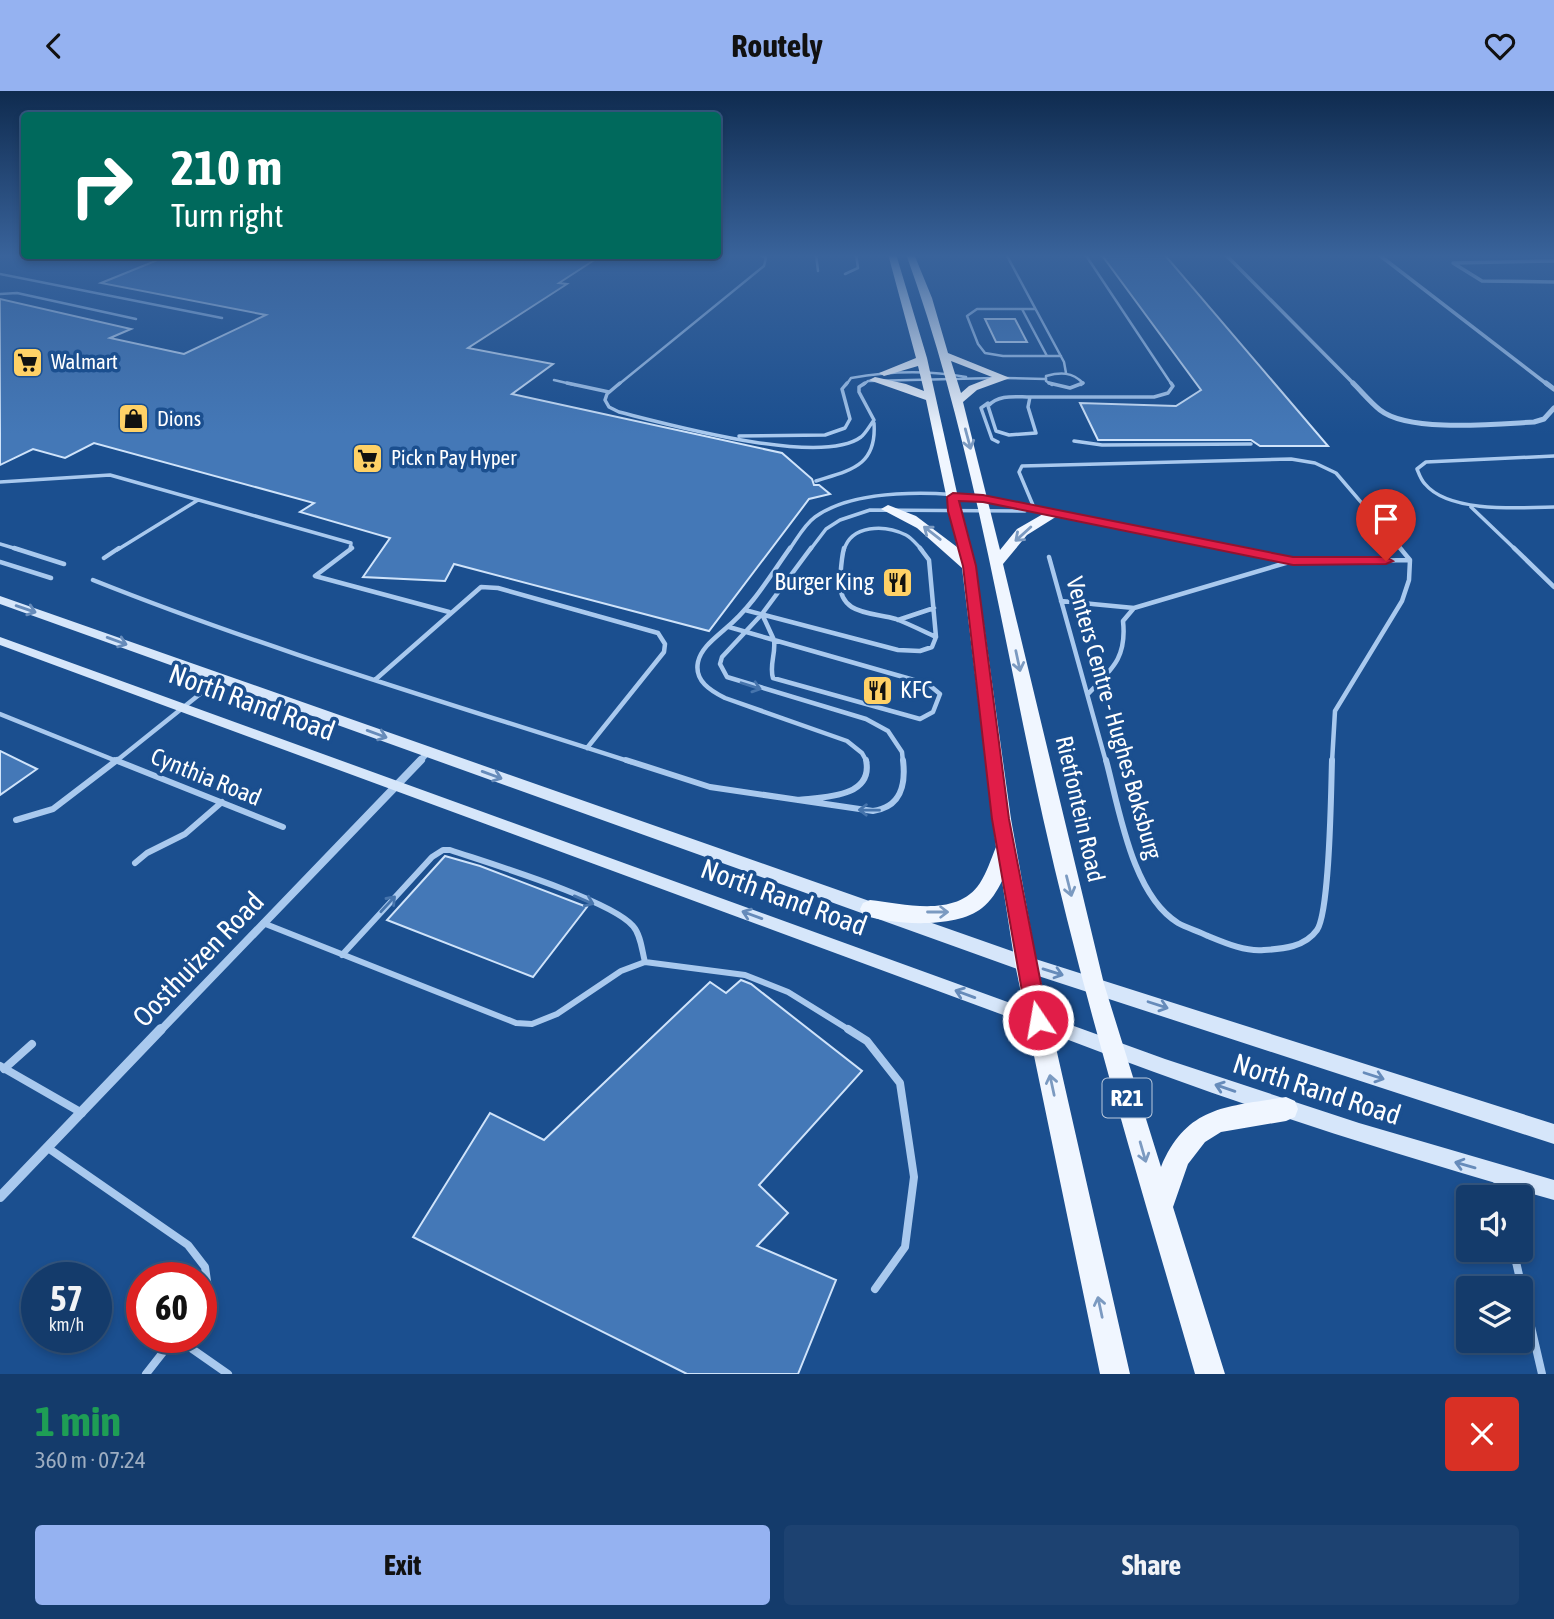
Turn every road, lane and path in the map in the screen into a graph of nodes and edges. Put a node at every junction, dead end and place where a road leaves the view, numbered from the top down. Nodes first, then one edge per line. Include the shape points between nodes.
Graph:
1 (113, 314) edge
2 (201, 314) edge
3 (705, 314) edge
4 (909, 314) edge
5 (932, 314) edge
6 (970, 314) edge
7 (1025, 314) edge
8 (1038, 314) edge
9 (1125, 314) edge
10 (1285, 314) edge
11 (1456, 314) edge
12 (222, 318) dead end
13 (136, 319) dead end
14 (945, 355) junction
15 (1047, 356) junction
16 (1060, 356) junction
17 (922, 358) junction
18 (1066, 373) junction
19 (926, 376) junction
20 (879, 377) junction
21 (950, 377) junction
22 (971, 378) junction
23 (1002, 378) junction
24 (1045, 379) junction
25 (554, 380) dead end
26 (1067, 389) junction
27 (1554, 389) edge
28 (609, 392) junction
29 (1030, 397) junction
30 (1072, 397) junction
31 (932, 399) junction
32 (957, 402) junction
33 (990, 402) junction
34 (1554, 408) edge
35 (874, 419) junction
36 (729, 436) junction
37 (1074, 441) dead end
38 (998, 442) dead end
39 (1251, 444) dead end
40 (1554, 456) edge
41 (816, 481) dead end
42 (0, 482) edge
43 (198, 499) junction
44 (953, 504) junction
45 (984, 505) junction
46 (1469, 505) junction
47 (1554, 507) edge
48 (888, 509) junction
49 (1035, 510) junction
50 (1055, 513) junction
51 (0, 544) edge
52 (1049, 557) dead end
53 (104, 558) dead end
54 (1410, 560) junction
55 (1293, 561) junction
56 (0, 562) edge
57 (997, 563) junction
58 (64, 564) dead end
59 (969, 566) junction
60 (51, 578) dead end
61 (93, 580) dead end
62 (1554, 587) edge
63 (0, 600) edge
64 (1061, 601) junction
65 (934, 608) junction
66 (1135, 608) junction
67 (745, 610) junction
68 (449, 613) junction
69 (762, 614) junction
70 (898, 620) junction
71 (729, 627) junction
72 (747, 632) junction
73 (936, 637) junction
74 (0, 641) edge
75 (776, 641) junction
76 (220, 678) junction
77 (376, 679) junction
78 (1088, 694) junction
79 (183, 707) junction
80 (0, 714) edge
81 (587, 748) junction
82 (428, 752) junction
83 (116, 760) junction
84 (396, 785) junction
85 (798, 800) junction
86 (222, 802) junction
87 (16, 820) dead end
88 (283, 827) dead end
89 (1006, 847) junction
90 (135, 863) dead end
91 (870, 909) junction
92 (264, 923) junction
93 (342, 954) junction
94 (645, 962) junction
95 (1026, 964) junction
96 (1093, 984) junction
97 (1038, 1020) junction
98 (32, 1044) dead end
99 (1114, 1051) junction
100 (2, 1068) edge
101 (1286, 1109) junction
102 (82, 1113) junction
103 (1554, 1134) edge
104 (48, 1148) junction
105 (1496, 1174) junction
106 (1498, 1185) edge
107 (1554, 1191) edge
108 (0, 1197) edge
109 (1160, 1207) junction
110 (201, 1262) edge
111 (1516, 1262) edge
112 (875, 1289) dead end
113 (162, 1353) edge
114 (198, 1353) edge
115 (146, 1374) edge
116 (228, 1374) edge
117 (1115, 1374) edge
118 (1210, 1374) edge
119 (1542, 1374) edge

1 - 13 lane
2 - 12 lane
3 - 28 lane
4 - 17 main road
5 - 14 main road, Rietfontein Road / R21
6 - 15 lane via 967,316 985,353
7 - 15 lane
8 - 16 lane
9 - 30 lane via 1173,386 1168,393 1154,397
10 - 34 street via 1387,415 1399,421 1525,422 1544,419
11 - 27 street
14 - 21 main road, Rietfontein Road / R21
14 - 23 main road
15 - 16 lane
16 - 18 lane
17 - 19 main road
17 - 20 main road
18 - 24 lane
18 - 26 lane via 1083,383
19 - 20 lane
19 - 20 lane
19 - 21 lane
19 - 21 lane
19 - 31 main road
20 - 31 main road
20 - 35 lane via 863,383 859,392
20 - 36 lane via 851,378 844,383 850,424 838,432
21 - 22 lane
21 - 22 lane
21 - 32 main road, Rietfontein Road / R21
22 - 23 lane
23 - 24 lane
23 - 32 main road via 973,388
24 - 26 lane
25 - 28 lane
26 - 30 lane
28 - 36 lane via 605,400 619,412
29 - 30 lane
29 - 33 lane
29 - 33 lane via 1028,407 1038,431 1031,435 999,433
31 - 44 main road
32 -> 45 main road, Rietfontein Road / R21
33 - 38 lane via 981,408 992,439
35 - 36 lane via 865,434 827,446 769,446
35 - 41 lane via 877,440 871,456 847,471
37 - 39 lane via 1102,445
40 - 46 lane via 1420,464 1418,477 1426,484
42 - 43 lane via 110,475
43 - 53 lane
43 - 68 lane via 351,543 352,549 316,576
44 - 45 lane
44 - 45 lane
44 - 48 lane
44 - 59 main road
44 - 67 lane via 871,497 826,509 806,525
45 - 49 lane
45 - 49 lane
45 - 57 main road, Rietfontein Road / R21
46 - 47 lane
46 - 62 lane
59 -> 48 main road via 932,531
48 - 69 lane via 854,513 826,529
49 - 50 lane
49 - 54 lane via 1019,473 1023,466 1296,459 1336,473
50 - 55 lane
50 -> 57 main road via 1022,531
51 - 58 lane
52 - 64 lane, Venters Centre - Hughes Boksburg
54 - 55 lane
54 - 78 lane, Venters Centre - Hughes Boksburg via 1409,580 1396,613 1335,711 1325,898 1318,929 1286,949 1254,951 1218,940 1177,922 1153,899 1133,857
55 - 66 lane
56 - 60 lane
57 -> 96 main road, Rietfontein Road / R21
59 - 89 main road
61 - 77 lane
63 -> 76 main road, North Rand Road
64 - 66 lane
64 - 78 lane, Venters Centre - Hughes Boksburg
65 - 70 lane
65 - 70 lane via 929,559 917,543 895,531 854,533 847,539 841,559 844,601 854,609
65 - 73 lane
66 - 78 lane via 1123,621 1127,641 1123,655
67 - 69 lane
67 - 71 lane
68 - 77 lane
68 - 81 lane via 477,588 490,586 658,633 664,652
69 - 72 lane
69 - 73 lane via 910,652 928,650
69 - 75 lane
70 - 73 lane
71 - 72 lane
71 - 85 lane via 700,655 698,672 709,690 855,745 868,762 863,782 854,789
72 - 75 lane
72 -> 85 lane via 722,657 720,664 727,677 880,725 902,752 905,777 895,803 886,810 851,810
74 - 79 main road, North Rand Road
75 - 75 lane via 928,684 940,694 939,700 933,712 920,719 778,680 769,673
76 - 79 lane, Cynthia Road
76 -> 82 main road, North Rand Road
77 - 81 lane
79 - 83 lane, Cynthia Road
79 - 84 main road, North Rand Road
80 - 83 lane, Cynthia Road
81 - 85 lane via 710,787
82 - 84 street, Oosthuizen Road
82 -> 91 main road, North Rand Road
83 - 86 lane, Cynthia Road
83 - 87 lane via 53,809
84 - 92 street, Oosthuizen Road
97 -> 84 main road, North Rand Road
86 - 88 lane, Cynthia Road
86 - 90 lane via 185,834
91 -> 89 main road via 946,913 972,905 984,893
89 - 95 main road
91 - 95 main road, North Rand Road
92 - 93 lane
92 - 102 street, Oosthuizen Road
93 - 94 lane via 500,1018 532,1024 557,1014 621,971
93 -> 94 lane via 432,857 450,850 623,916 636,929
94 - 112 lane via 745,975 788,992 867,1041 900,1083 913,1189 905,1247
95 -> 96 main road, North Rand Road
95 - 97 main road
96 - 99 main road, Rietfontein Road / R21
96 -> 103 main road, North Rand Road
97 - 99 main road, North Rand Road
117 -> 97 main road
98 - 100 lane
101 -> 99 main road, North Rand Road
99 -> 109 main road, Rietfontein Road / R21
100 - 102 lane
105 -> 101 main road, North Rand Road
101 - 109 main road via 1217,1120 1190,1139 1167,1179
102 - 104 street, Oosthuizen Road
104 - 108 street, Oosthuizen Road
104 - 110 lane via 188,1245
105 - 106 lane
105 - 107 main road, North Rand Road
109 - 118 main road, Rietfontein Road / R21
111 - 119 lane
113 - 115 lane
114 - 116 lane

